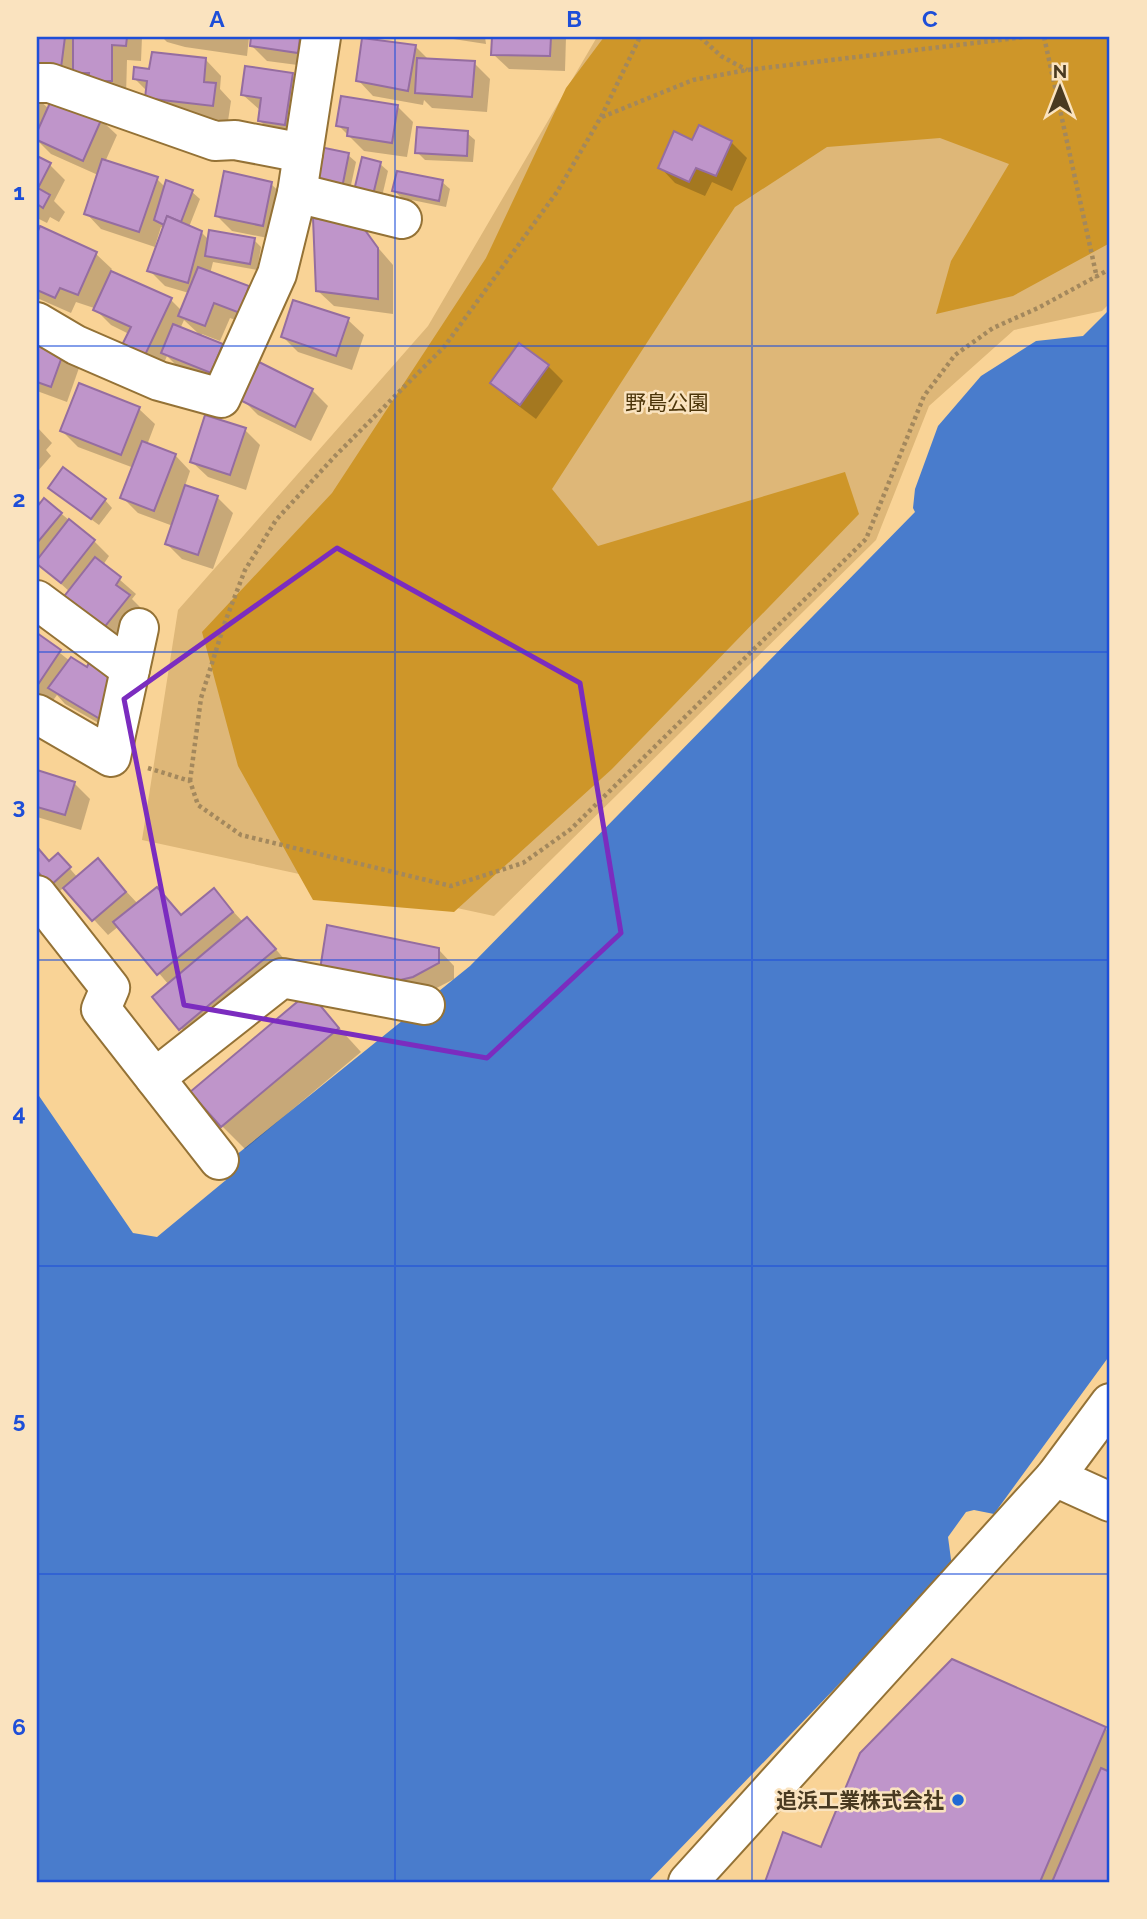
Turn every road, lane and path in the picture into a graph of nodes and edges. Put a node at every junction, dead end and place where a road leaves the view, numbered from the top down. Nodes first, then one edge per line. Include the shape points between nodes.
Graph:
1 (321, 37) edge
2 (640, 37) edge
3 (700, 37) edge
4 (1025, 37) edge
5 (1044, 37) edge
6 (747, 69) junction
7 (37, 83) edge
8 (601, 117) junction
9 (303, 153) junction
10 (297, 193) junction
11 (401, 219) dead end
12 (1110, 269) edge
13 (1097, 278) junction
14 (37, 322) edge
15 (37, 600) edge
16 (139, 628) dead end
17 (130, 669) junction
18 (37, 714) edge
19 (111, 757) junction
20 (190, 781) junction
21 (37, 895) edge
22 (425, 1005) dead end
23 (155, 1078) junction
24 (219, 1160) dead end
25 (1110, 1404) edge
26 (1055, 1477) junction
27 (1110, 1502) edge
28 (688, 1882) edge

1 - 9 street
2 - 8 path
3 - 6 path via 721,56
4 - 6 path
5 - 13 path
6 - 8 path via 693,80
7 - 9 street via 50,83 215,141 235,140
8 - 20 path via 557,192 444,347 276,520 245,570 201,698
9 - 10 street
10 - 11 street
10 - 14 street via 277,274 221,398 159,382
12 - 13 path
13 - 20 path via 993,328 955,355 924,397 866,539 571,829 523,863 451,886 241,835 198,805
15 - 17 street
16 - 17 street
17 - 19 street
18 - 19 street
19 - 20 path
21 - 23 street via 110,988 101,1009
22 - 23 street via 282,978
23 - 24 street
25 - 26 street
26 - 27 street
26 - 28 street

